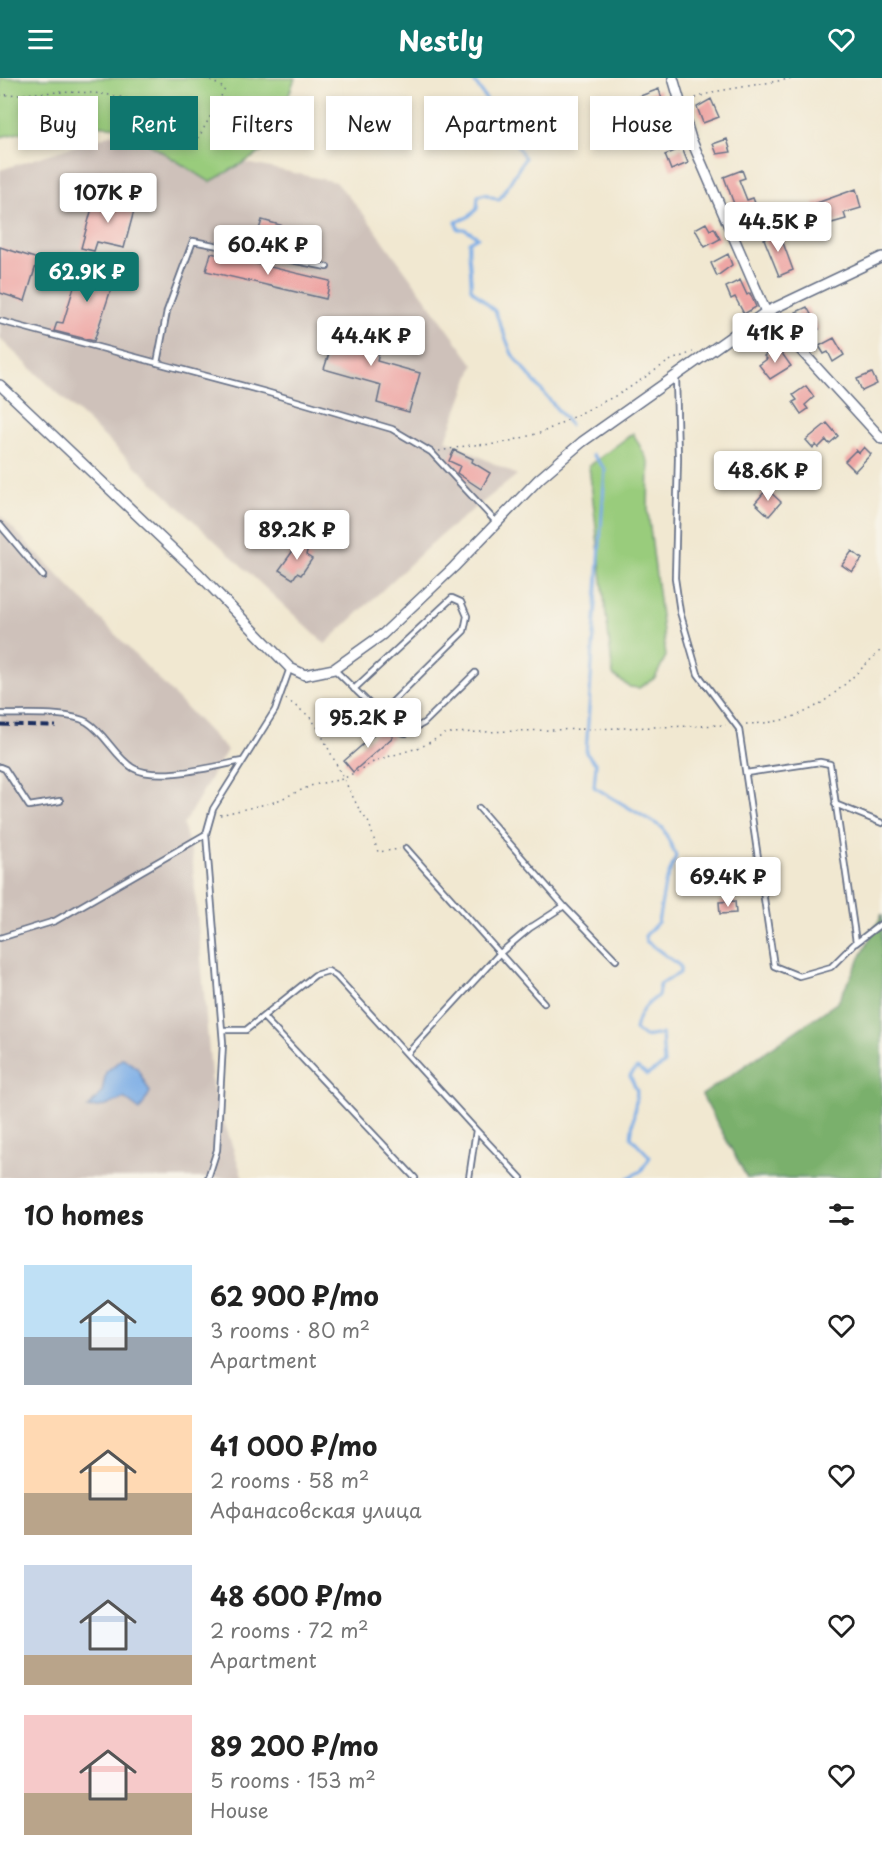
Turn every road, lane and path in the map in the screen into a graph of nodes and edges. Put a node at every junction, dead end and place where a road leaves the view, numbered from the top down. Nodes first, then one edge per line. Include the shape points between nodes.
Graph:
1 (207, 78) edge
2 (673, 78) edge
3 (795, 78) edge
4 (0, 95) edge
5 (679, 96) edge
6 (694, 99) edge
7 (694, 146) edge
8 (882, 257) edge
9 (327, 267) dead end
10 (766, 312) junction
11 (0, 321) edge
12 (705, 356) junction
13 (157, 363) junction
14 (676, 376) junction
15 (0, 385) edge
16 (882, 439) edge
17 (431, 452) junction
18 (497, 523) junction
19 (0, 525) edge
20 (43, 576) dead end
21 (882, 649) edge
22 (290, 668) junction
23 (334, 669) junction
24 (475, 674) dead end
25 (354, 689) junction
26 (280, 695) junction
27 (0, 714) edge
28 (380, 714) junction
29 (736, 724) junction
30 (242, 761) junction
31 (0, 767) edge
32 (746, 773) junction
33 (343, 779) junction
34 (60, 801) dead end
35 (835, 804) junction
36 (479, 808) dead end
37 (211, 817) junction
38 (882, 823) edge
39 (206, 834) junction
40 (406, 848) joint
41 (564, 906) junction
42 (882, 923) edge
43 (0, 938) edge
44 (852, 945) junction
45 (499, 954) junction
46 (616, 960) dead end
47 (544, 1003) dead end
48 (264, 1018) junction
49 (222, 1030) junction
50 (407, 1054) junction
51 (476, 1130) junction
52 (208, 1178) edge
53 (414, 1178) edge
54 (469, 1178) edge
55 (521, 1178) edge

1 - 4 path via 225,89 198,139 147,106 123,98 72,92
2 - 5 street
3 - 6 path via 713,92
7 - 10 street
8 - 10 street
9 - 13 lane via 193,241 167,311
10 - 12 street
10 - 16 street
11 - 13 lane
12 - 14 street
12 - 17 path via 692,352 669,361 623,392 543,432 499,444
13 - 17 lane via 392,429
14 - 18 street via 582,442
14 - 29 lane via 675,578 698,674
15 - 22 street via 197,572
17 - 18 lane
18 - 23 street via 383,634
19 - 20 lane
21 - 29 path via 820,706 764,724
22 - 23 street via 305,675
22 - 26 lane
23 - 25 lane
24 - 28 lane via 424,723 406,733 393,730
25 - 28 lane
25 - 28 lane via 452,598 461,602 467,616 464,631
26 - 30 lane via 275,710
26 - 33 path via 309,716
27 - 30 lane via 60,716 86,722 133,769 142,771 174,773
29 - 32 lane
29 - 33 path via 447,733 421,747 377,760
30 - 37 lane
31 - 34 lane via 29,806
32 - 35 lane via 819,762 830,764
32 - 44 lane via 774,966 799,976 831,967
33 - 37 path via 314,785 274,802
33 - 40 path via 369,824 378,852
35 - 38 lane
35 - 44 lane via 856,942
36 - 41 lane
37 - 39 lane
39 - 43 lane via 55,921
39 - 49 lane
40 - 45 lane
41 - 45 lane
41 - 46 lane
42 - 44 lane
45 - 47 lane
45 - 50 lane
48 - 49 lane via 246,1030
48 - 50 lane via 315,975 328,971
48 - 53 lane
49 - 52 lane via 217,1150
50 - 51 lane
51 - 54 lane
51 - 55 lane

